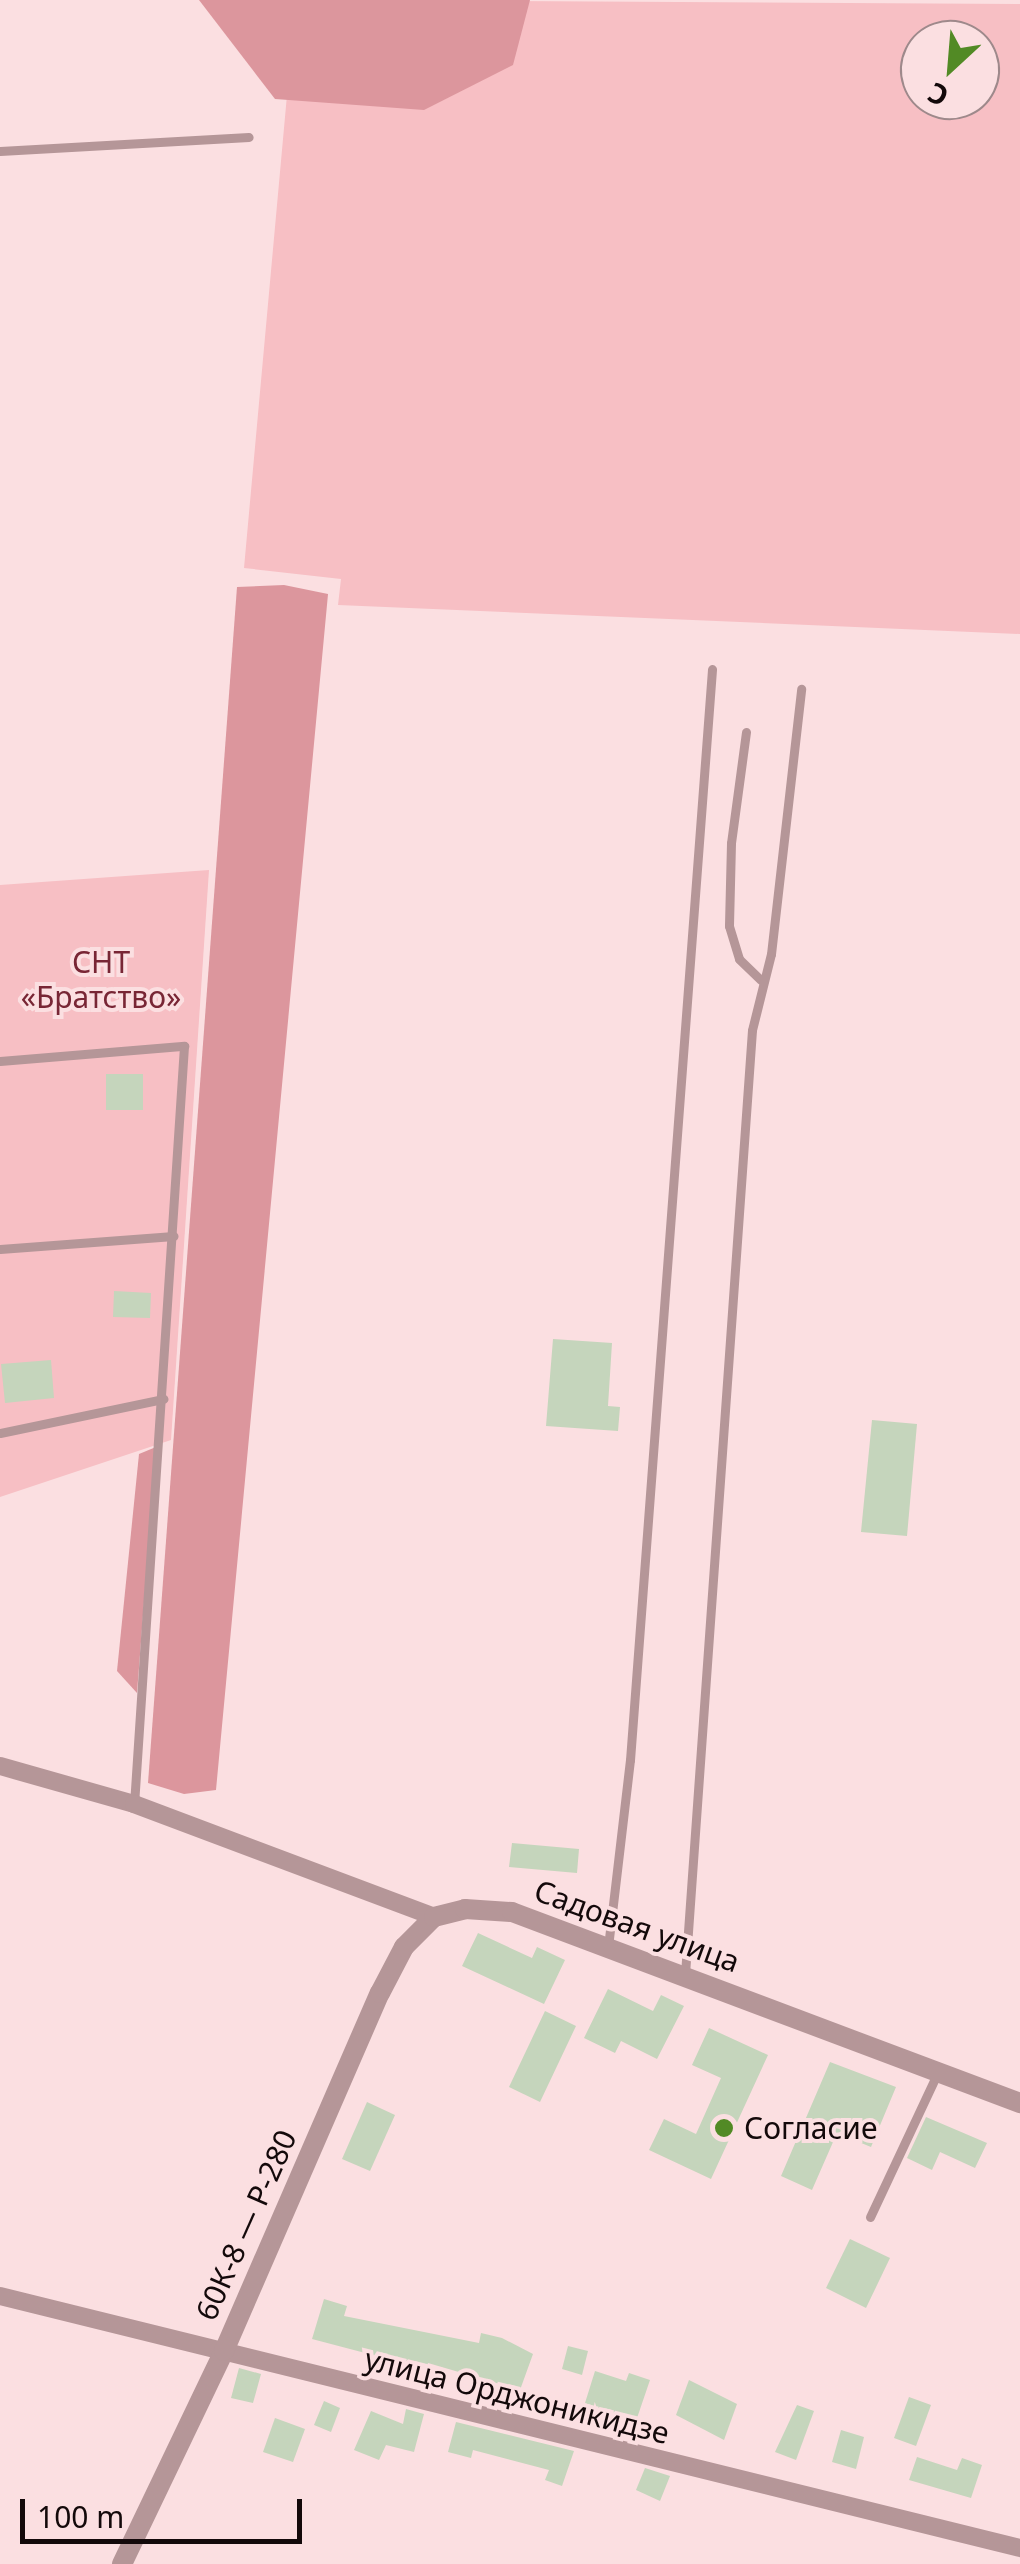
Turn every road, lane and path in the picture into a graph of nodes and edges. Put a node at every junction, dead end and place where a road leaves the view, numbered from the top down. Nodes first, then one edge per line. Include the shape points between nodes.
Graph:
1 (249, 137) dead end
2 (0, 151) edge
3 (712, 669) dead end
4 (801, 689) dead end
5 (746, 732) dead end
6 (760, 980) junction
7 (0, 1061) edge
8 (174, 1236) junction
9 (0, 1249) edge
10 (163, 1399) junction
11 (0, 1434) edge
12 (0, 1766) edge
13 (134, 1804) junction
14 (434, 1917) junction
15 (608, 1947) junction
16 (685, 1974) junction
17 (938, 2072) junction
18 (1020, 2104) edge
19 (870, 2216) dead end
20 (0, 2296) edge
21 (224, 2352) junction
22 (1020, 2548) edge
23 (122, 2564) edge

1 - 2 lane
3 - 15 lane via 630,1760
4 - 6 lane via 772,954
5 - 6 lane via 729,926 738,958
6 - 16 lane via 727,1328 716,1599
7 - 8 lane via 184,1046
8 - 9 lane
8 - 10 lane
10 - 11 lane
10 - 13 lane
12 - 13 street, Садовая улица
13 - 14 street, Садовая улица
14 - 15 street, Садовая улица via 465,1910 512,1912
14 - 21 street, 60К-8 — Р-280 via 404,1948 380,1993
15 - 16 street, Садовая улица
16 - 17 street, Садовая улица
17 - 18 street, Садовая улица
17 - 19 lane
20 - 21 street, улица Орджоникидзе
21 - 22 street, улица Орджоникидзе
21 - 23 street, 60К-8 — Р-280

